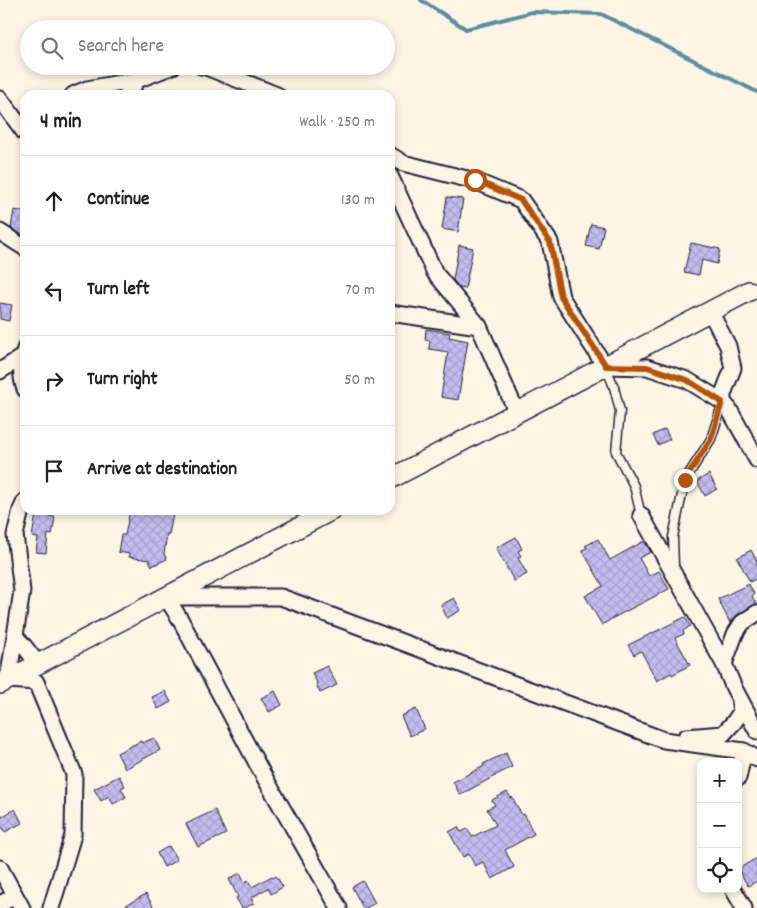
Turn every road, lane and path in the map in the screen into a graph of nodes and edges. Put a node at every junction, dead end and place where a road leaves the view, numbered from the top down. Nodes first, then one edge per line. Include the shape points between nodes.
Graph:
1 (150, 75) edge
2 (226, 75) edge
3 (137, 80) junction
4 (84, 90) edge
5 (131, 90) edge
6 (264, 90) edge
7 (0, 99) edge
8 (20, 122) edge
9 (395, 159) edge
10 (395, 187) edge
11 (0, 232) edge
12 (20, 245) edge
13 (753, 288) edge
14 (710, 311) junction
15 (395, 314) edge
16 (479, 326) junction
17 (20, 356) edge
18 (606, 366) junction
19 (0, 371) edge
20 (722, 402) junction
21 (517, 413) junction
22 (757, 460) edge
23 (395, 476) edge
24 (21, 515) edge
25 (322, 515) edge
26 (641, 515) joint
27 (674, 574) junction
28 (166, 597) junction
29 (757, 612) edge
30 (15, 636) junction
31 (724, 664) junction
32 (37, 673) junction
33 (4, 682) edge
34 (738, 697) junction
35 (757, 731) edge
36 (664, 740) junction
37 (751, 755) edge
38 (742, 771) edge
39 (0, 868) edge
40 (735, 893) edge
41 (18, 902) edge
42 (0, 904) edge
43 (51, 908) edge
44 (339, 908) edge
45 (744, 908) edge

1 - 3 street
2 - 6 street
3 - 4 street
3 - 5 street
7 - 8 street
9 - 18 street via 475,180 521,200 550,242 561,297
10 - 16 street via 435,273
11 - 12 street
13 - 14 street
14 - 18 street
14 - 20 street via 728,346 733,368
15 - 16 street
16 - 21 street
17 - 19 street
18 - 20 street via 647,367 687,380
18 - 21 street
18 - 26 lane via 620,411 616,452 634,486
20 - 22 street
20 - 27 lane via 711,439 685,480 673,537
21 - 23 street
24 - 30 street via 15,535 22,591
25 - 28 street
26 - 27 street
27 - 31 street
28 - 32 street via 59,653
28 - 36 street via 281,597
28 - 44 street
29 - 31 street via 742,623 735,634
30 - 32 street via 24,646
30 - 33 street
31 - 34 street
32 - 33 street
32 - 43 street via 74,774 73,835
34 - 35 street
34 - 36 street via 741,712 723,734
36 - 37 street
37 - 38 street
39 - 41 street
40 - 45 street
41 - 42 street

